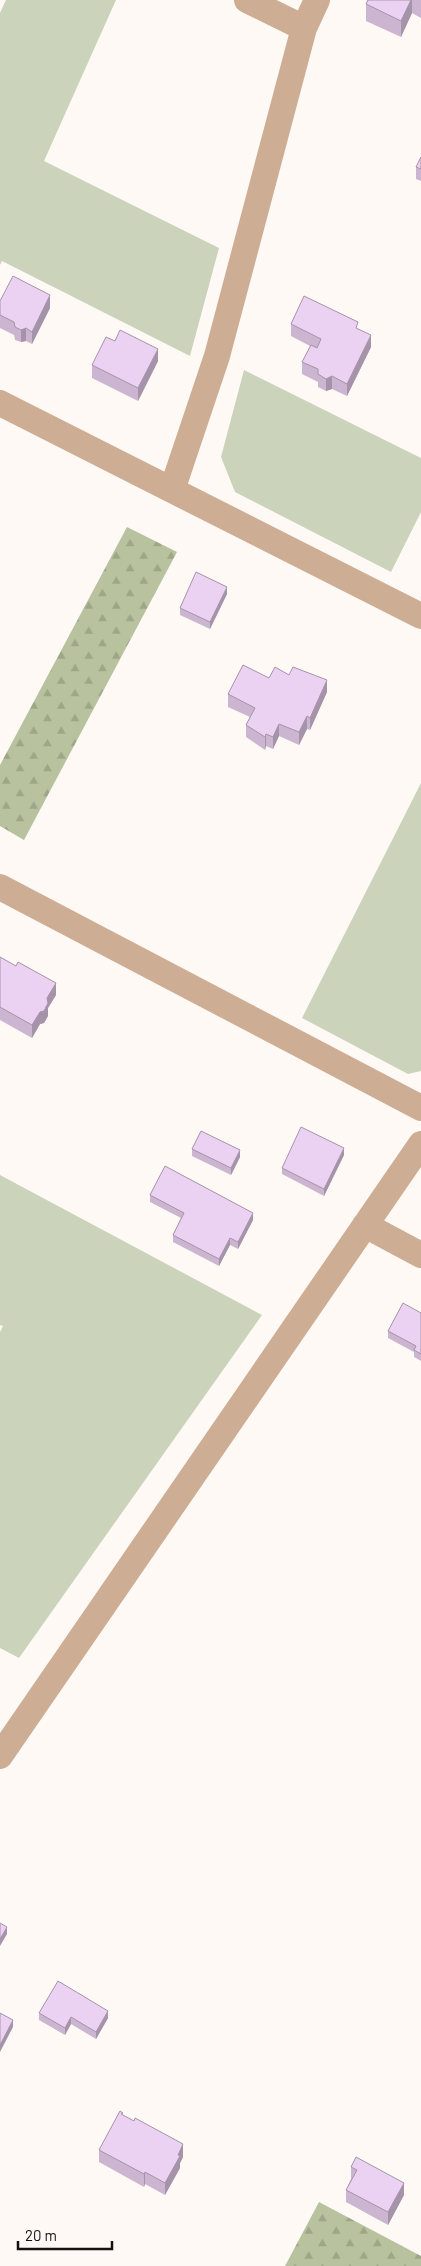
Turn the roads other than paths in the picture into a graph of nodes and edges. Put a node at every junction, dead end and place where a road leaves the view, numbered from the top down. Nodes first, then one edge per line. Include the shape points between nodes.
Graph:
1 (247, 0) edge
2 (317, 0) edge
3 (304, 28) junction
4 (0, 403) edge
5 (172, 490) junction
6 (421, 616) edge
7 (0, 888) edge
8 (421, 1108) edge
9 (421, 1144) edge
10 (365, 1225) junction
11 (421, 1255) edge
12 (0, 1756) edge

1 - 3 street
2 - 3 street
3 - 5 street via 217,356
4 - 5 street
5 - 6 street
7 - 8 street
9 - 10 street
10 - 11 street
10 - 12 street

